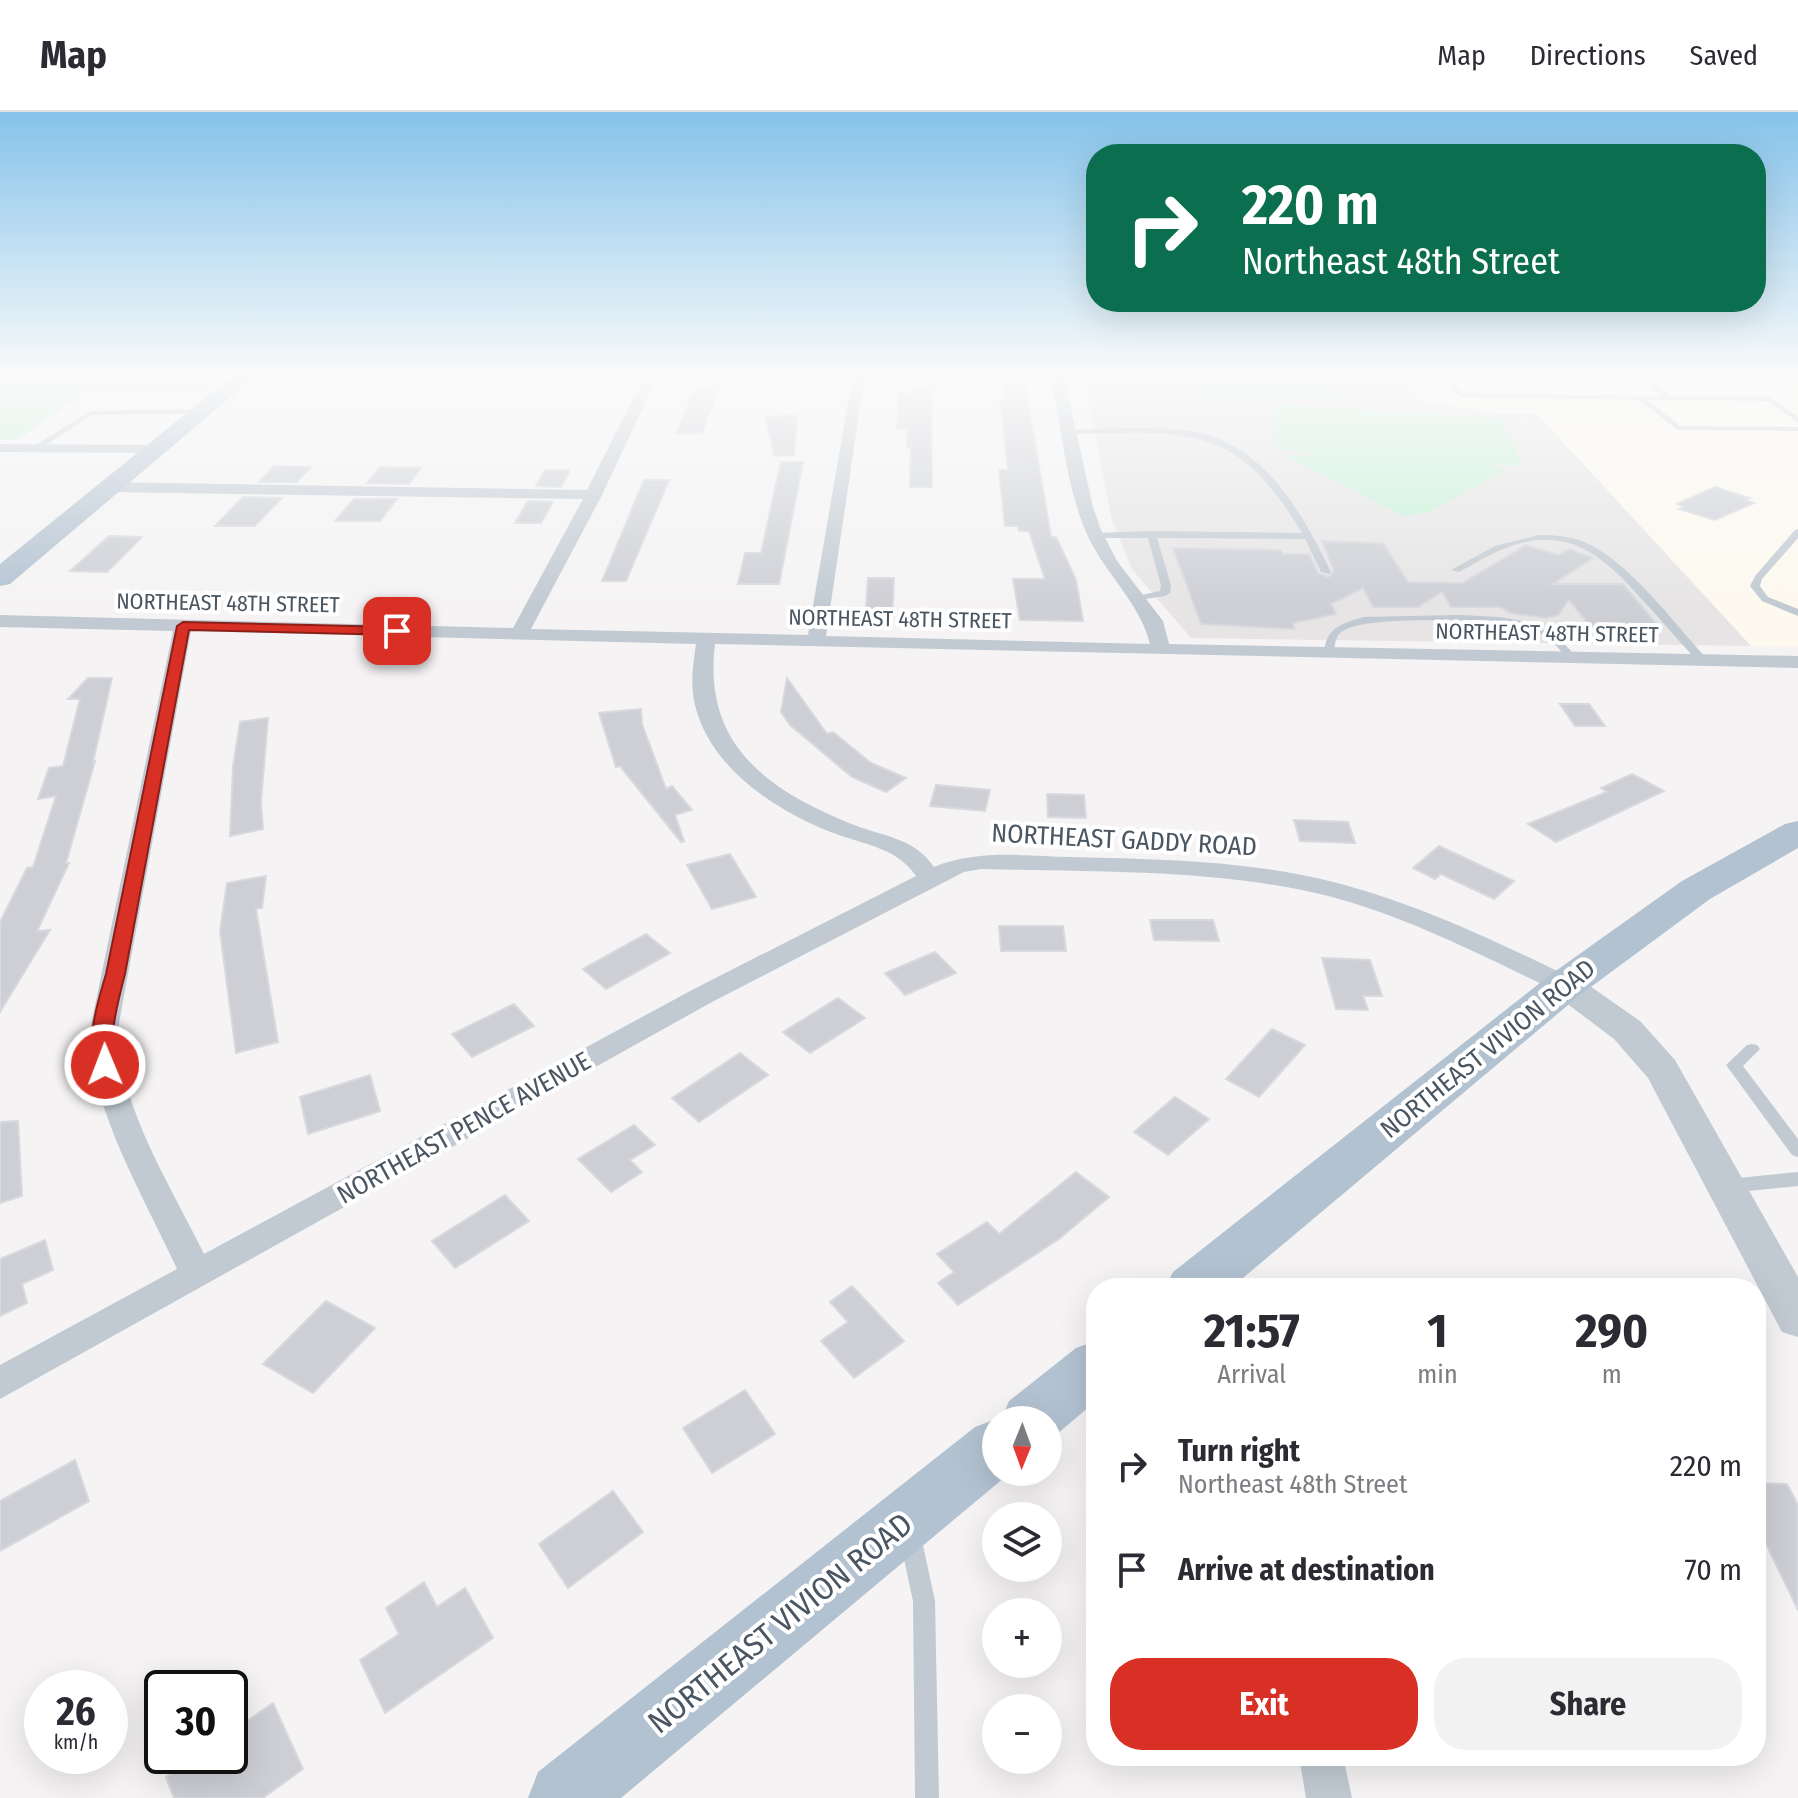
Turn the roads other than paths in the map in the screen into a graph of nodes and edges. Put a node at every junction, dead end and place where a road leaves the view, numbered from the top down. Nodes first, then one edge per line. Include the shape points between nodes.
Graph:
1 (152, 452) edge
2 (615, 452) edge
3 (846, 452) edge
4 (1073, 452) edge
5 (1230, 452) edge
6 (110, 487) junction
7 (594, 495) junction
8 (1798, 532) edge
9 (1151, 534) junction
10 (1096, 535) junction
11 (1310, 536) junction
12 (6, 568) edge
13 (1456, 570) dead end
14 (1326, 572) dead end
15 (1136, 599) junction
16 (1798, 613) edge
17 (0, 621) edge
18 (183, 626) junction
19 (519, 634) junction
20 (706, 638) junction
21 (816, 641) junction
22 (1161, 649) junction
23 (1329, 654) junction
24 (1572, 658) junction
25 (1702, 660) junction
26 (1798, 662) edge
27 (1798, 832) edge
28 (929, 877) junction
29 (1565, 985) junction
30 (1752, 1049) dead end
31 (1798, 1151) edge
32 (1798, 1179) edge
33 (1725, 1186) junction
34 (197, 1275) junction
35 (1214, 1278) edge
36 (1788, 1282) edge
37 (1798, 1318) edge
38 (1086, 1374) edge
39 (0, 1383) edge
40 (1047, 1406) edge
41 (982, 1458) edge
42 (907, 1520) junction
43 (1323, 1766) edge
44 (564, 1798) edge
45 (927, 1798) edge
46 (1329, 1798) edge

1 - 6 main road
2 - 7 street
3 - 21 street
4 - 10 street
5 - 11 lane via 1262,473
6 - 7 street
6 - 12 main road
7 - 19 street
8 - 16 lane via 1755,586 1765,599
9 - 10 lane
9 - 11 lane
9 - 15 lane via 1165,593
10 - 15 street
11 - 14 lane
13 - 25 lane via 1506,542 1541,537 1578,543 1620,569
15 - 22 street via 1154,621
17 - 18 street, NORTHEAST 48TH STREET
18 - 19 street, NORTHEAST 48TH STREET
18 - 34 street via 103,1034 113,1096
19 - 20 street, NORTHEAST 48TH STREET
20 - 21 street, NORTHEAST 48TH STREET
20 - 28 street via 700,682 704,706 736,763 812,815 913,855
21 - 22 street, NORTHEAST 48TH STREET
22 - 23 street, NORTHEAST 48TH STREET
23 - 24 street, NORTHEAST 48TH STREET
23 - 24 lane via 1333,632 1343,624 1501,621 1542,630
24 - 25 street, NORTHEAST 48TH STREET
25 - 26 street, NORTHEAST 48TH STREET
27 - 29 main road, NORTHEAST VIVION ROAD via 1696,890
28 - 29 street, NORTHEAST GADDY ROAD via 981,862 1222,872 1303,883 1425,920
28 - 34 street, NORTHEAST PENCE AVENUE
29 - 33 street via 1598,1007 1651,1056
29 - 35 main road, NORTHEAST VIVION ROAD
30 - 31 lane via 1734,1065
32 - 33 lane
33 - 36 street
34 - 39 street, NORTHEAST PENCE AVENUE
36 - 37 street
38 - 40 main road
41 - 42 main road, NORTHEAST VIVION ROAD
42 - 44 main road, NORTHEAST VIVION ROAD
42 - 45 lane via 924,1601
43 - 46 street

